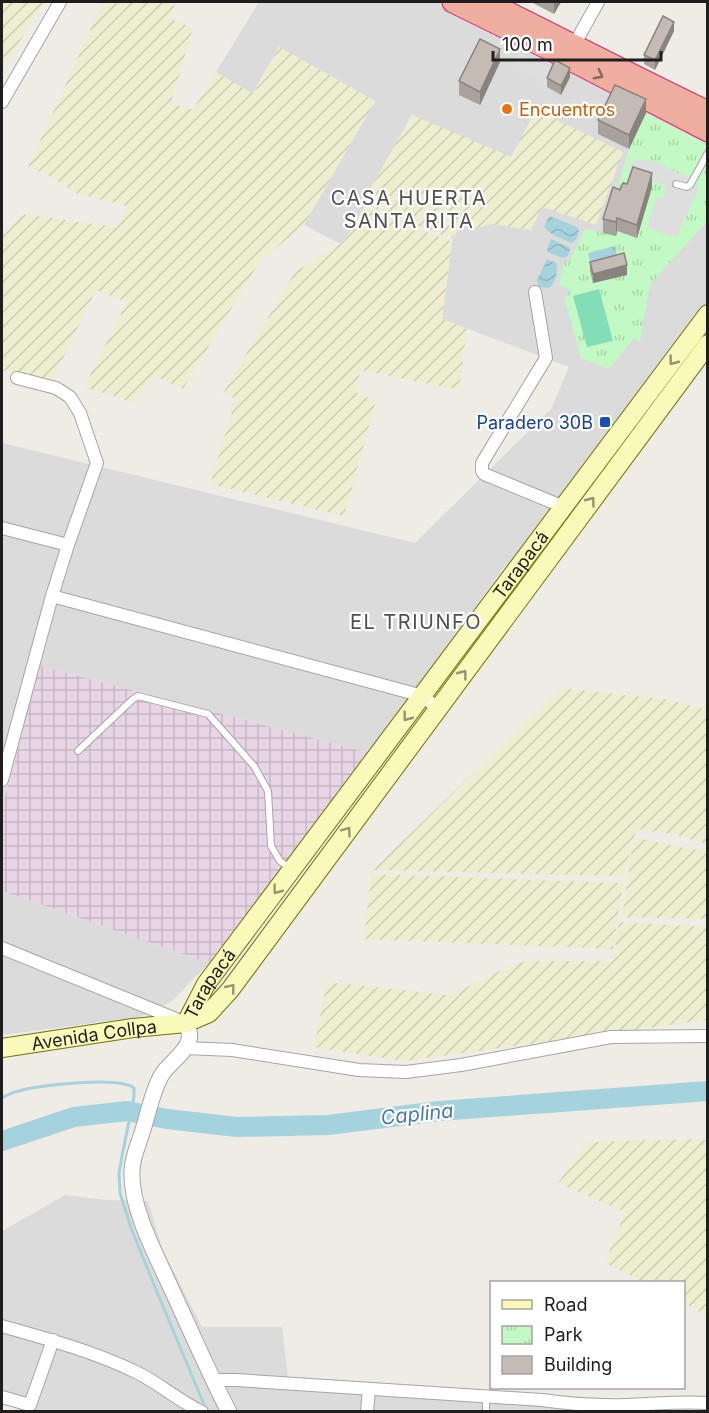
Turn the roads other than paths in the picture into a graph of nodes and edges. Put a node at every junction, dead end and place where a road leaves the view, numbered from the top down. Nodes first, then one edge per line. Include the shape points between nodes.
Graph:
1 (60, 2) edge
2 (598, 2) edge
3 (471, 4) edge
4 (565, 46) junction
5 (644, 90) junction
6 (2, 102) edge
7 (708, 112) edge
8 (708, 131) edge
9 (708, 153) edge
10 (676, 184) dead end
11 (535, 292) dead end
12 (708, 314) edge
13 (708, 344) edge
14 (17, 378) dead end
15 (638, 423) junction
16 (564, 507) junction
17 (552, 523) junction
18 (2, 528) edge
19 (567, 534) junction
20 (68, 545) junction
21 (52, 596) junction
22 (492, 603) junction
23 (508, 613) junction
24 (423, 696) junction
25 (437, 708) junction
26 (78, 751) dead end
27 (5, 756) edge
28 (2, 780) edge
29 (292, 870) junction
30 (309, 882) junction
31 (2, 948) edge
32 (186, 1023) junction
33 (708, 1036) edge
34 (2, 1048) edge
35 (185, 1048) junction
36 (2, 1326) edge
37 (53, 1340) junction
38 (212, 1380) junction
39 (369, 1389) junction
40 (2, 1396) edge
41 (486, 1396) junction
42 (708, 1403) edge
43 (229, 1411) edge
44 (202, 1412) edge
45 (367, 1412) edge
46 (486, 1412) edge

1 - 6 street
2 - 4 street
3 - 4 highway
4 - 5 highway
5 - 7 highway
5 - 8 highway
9 - 10 lane via 687,187
11 - 16 street via 546,358 482,463 482,471
12 -> 15 main road, Tarapacá
13 - 15 main road, Tarapacá
14 - 20 street via 56,388 70,397 80,413 97,463
15 - 16 main road, Tarapacá
19 -> 15 main road, Tarapacá
16 - 17 main road, Tarapacá
17 - 19 main road
17 - 22 main road, Tarapacá
18 - 20 street
19 - 23 main road, Tarapacá
20 - 21 street
21 - 24 street
21 - 27 street
22 - 23 main road
22 - 24 main road, Tarapacá
25 -> 23 main road, Tarapacá
24 - 25 street
24 -> 29 main road, Tarapacá
30 -> 25 main road, Tarapacá
26 - 29 lane via 138,696 207,714 263,781 268,791 271,846 280,861
27 - 28 street
29 - 30 main road
29 -> 32 main road, Tarapacá via 206,984
32 -> 30 main road, Tarapacá via 208,1013 230,990
31 - 32 street
32 - 34 main road, Avenida Collpa
32 - 35 street via 190,1040
33 - 35 street via 610,1037 406,1072 359,1070 232,1050
35 - 38 street via 162,1074 154,1092 134,1154 132,1173 138,1212
36 - 37 street
37 - 40 street via 30,1405
37 - 44 street via 138,1373
38 - 39 street
38 - 43 street
39 - 41 street
39 - 45 street
41 - 42 street via 603,1405
41 - 46 lane

